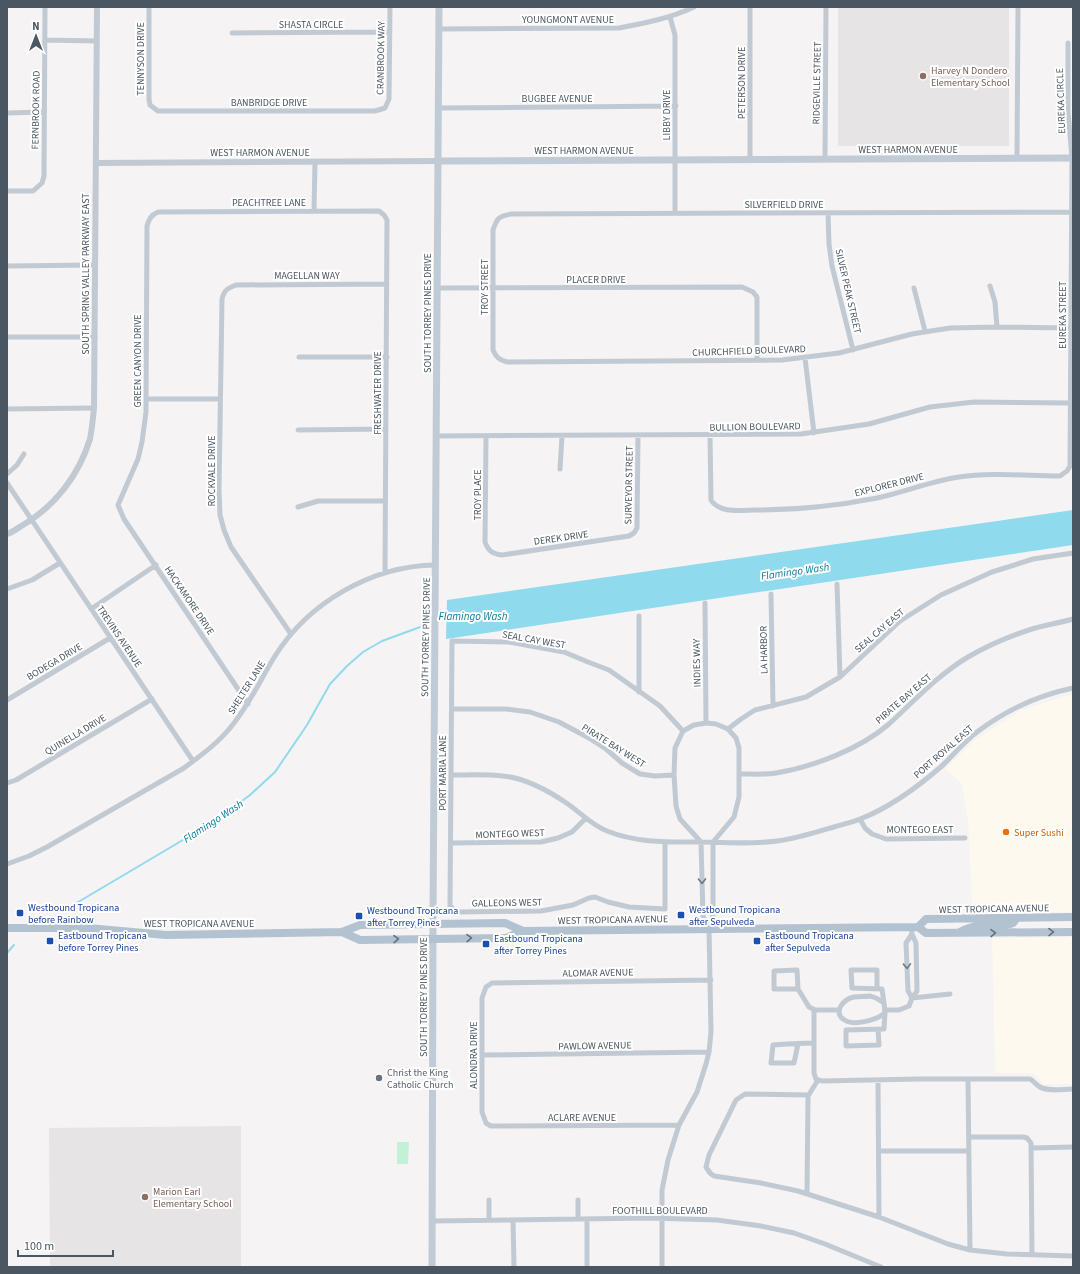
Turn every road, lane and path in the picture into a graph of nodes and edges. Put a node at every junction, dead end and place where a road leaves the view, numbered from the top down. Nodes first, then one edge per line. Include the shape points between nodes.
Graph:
1 (45, 7) edge
2 (98, 7) edge
3 (149, 7) edge
4 (390, 7) edge
5 (439, 7) edge
6 (694, 7) edge
7 (750, 7) edge
8 (826, 7) edge
9 (1018, 7) edge
10 (670, 17) junction
11 (439, 29) junction
12 (389, 32) junction
13 (232, 33) dead end
14 (45, 40) junction
15 (97, 41) junction
16 (1068, 43) dead end
17 (676, 106) junction
18 (385, 108) joint
19 (439, 108) junction
20 (153, 109) joint
21 (7, 112) edge
22 (44, 112) junction
23 (1017, 158) junction
24 (1073, 158) edge
25 (825, 159) junction
26 (675, 160) junction
27 (750, 160) junction
28 (439, 161) junction
29 (315, 162) junction
30 (96, 163) junction
31 (7, 191) edge
32 (314, 211) junction
33 (1072, 212) junction
34 (828, 213) junction
35 (153, 214) joint
36 (675, 214) junction
37 (384, 215) joint
38 (497, 219) joint
39 (96, 265) junction
40 (7, 266) edge
41 (387, 284) junction
42 (990, 286) dead end
43 (227, 288) joint
44 (437, 288) junction
45 (492, 288) junction
46 (914, 288) dead end
47 (996, 327) junction
48 (1072, 328) edge
49 (925, 331) junction
50 (7, 337) edge
51 (95, 337) junction
52 (853, 350) junction
53 (495, 356) joint
54 (299, 357) dead end
55 (387, 357) junction
56 (805, 358) junction
57 (757, 360) junction
58 (146, 399) junction
59 (220, 399) junction
60 (1070, 403) junction
61 (94, 408) junction
62 (7, 409) edge
63 (386, 429) junction
64 (298, 430) dead end
65 (814, 433) junction
66 (436, 436) junction
67 (562, 436) junction
68 (638, 436) junction
69 (710, 436) junction
70 (486, 437) junction
71 (24, 454) dead end
72 (560, 469) dead end
73 (1067, 471) joint
74 (7, 474) edge
75 (7, 483) edge
76 (385, 501) junction
77 (118, 505) joint
78 (298, 507) dead end
79 (31, 520) junction
80 (634, 533) joint
81 (7, 534) edge
82 (491, 552) joint
83 (1073, 553) edge
84 (60, 563) junction
85 (156, 565) junction
86 (436, 565) junction
87 (385, 573) junction
88 (837, 584) dead end
89 (7, 589) edge
90 (771, 594) dead end
91 (705, 603) dead end
92 (91, 609) junction
93 (639, 616) dead end
94 (1073, 619) edge
95 (292, 634) junction
96 (110, 638) junction
97 (452, 641) joint
98 (840, 677) junction
99 (1073, 688) edge
100 (639, 692) junction
101 (152, 699) junction
102 (7, 700) edge
103 (248, 704) junction
104 (773, 706) junction
105 (452, 709) junction
106 (706, 723) junction
107 (728, 729) junction
108 (683, 731) junction
109 (193, 761) junction
110 (739, 774) junction
111 (451, 775) junction
112 (674, 775) junction
113 (7, 784) edge
114 (586, 818) junction
115 (860, 819) junction
116 (965, 838) dead end
117 (665, 842) junction
118 (701, 842) junction
119 (710, 842) junction
120 (451, 843) junction
121 (7, 864) edge
122 (450, 906) joint
123 (1073, 917) edge
124 (1017, 918) junction
125 (433, 924) junction
126 (11, 928) edge
127 (709, 928) junction
128 (914, 929) junction
129 (523, 931) junction
130 (342, 932) junction
131 (1073, 932) edge
132 (957, 933) junction
133 (433, 939) junction
134 (711, 980) junction
135 (486, 987) joint
136 (877, 988) junction
137 (798, 989) junction
138 (950, 994) dead end
139 (912, 998) junction
140 (884, 1003) junction
141 (814, 1010) junction
142 (839, 1010) junction
143 (885, 1012) junction
144 (878, 1029) junction
145 (814, 1043) junction
146 (798, 1044) junction
147 (708, 1052) junction
148 (482, 1055) junction
149 (818, 1080) junction
150 (878, 1080) junction
151 (968, 1080) junction
152 (1073, 1089) edge
153 (808, 1095) junction
154 (486, 1123) joint
155 (679, 1125) junction
156 (969, 1137) junction
157 (1073, 1147) edge
158 (1031, 1148) junction
159 (879, 1151) junction
160 (969, 1151) junction
161 (807, 1193) junction
162 (489, 1200) dead end
163 (578, 1200) dead end
164 (879, 1217) junction
165 (661, 1218) junction
166 (578, 1219) junction
167 (587, 1219) junction
168 (489, 1220) junction
169 (513, 1220) junction
170 (432, 1221) junction
171 (970, 1250) junction
172 (1032, 1255) junction
173 (1073, 1256) edge
174 (432, 1267) edge
175 (514, 1267) edge
176 (587, 1267) edge
177 (662, 1267) edge
178 (879, 1267) edge

1 - 14 street, FERNBROOK ROAD
2 - 15 street, SOUTH SPRING VALLEY PARKWAY EAST
3 - 20 street, TENNYSON DRIVE via 149,99
4 - 12 street, CRANBROOK WAY
5 - 11 main road, SOUTH TORREY PINES DRIVE
6 - 10 street, YOUNGMONT AVENUE
7 - 27 street, PETERSON DRIVE
8 - 25 street, RIDGEVILLE STREET
9 - 23 street
10 - 11 street, YOUNGMONT AVENUE via 619,28
10 - 17 street, LIBBY DRIVE via 675,35
11 - 19 main road, SOUTH TORREY PINES DRIVE
12 - 13 street, SHASTA CIRCLE
12 - 18 street, CRANBROOK WAY via 389,99
14 - 15 street
14 - 22 street, FERNBROOK ROAD
15 - 30 street, SOUTH SPRING VALLEY PARKWAY EAST
16 - 24 street, EUREKA CIRCLE via 1068,111
17 - 19 street, BUGBEE AVENUE
17 - 26 street, LIBBY DRIVE
18 - 20 street, BANBRIDGE DRIVE via 375,111
19 - 28 main road, SOUTH TORREY PINES DRIVE
21 - 22 street
22 - 31 street, FERNBROOK ROAD via 42,183 33,190
23 - 24 main road, WEST HARMON AVENUE
23 - 25 main road, WEST HARMON AVENUE
24 - 33 street, EUREKA STREET
25 - 27 main road, WEST HARMON AVENUE
26 - 27 main road, WEST HARMON AVENUE
26 - 28 main road, WEST HARMON AVENUE
26 - 36 street, LIBBY DRIVE
28 - 29 street, WEST HARMON AVENUE
28 - 44 main road, SOUTH TORREY PINES DRIVE
29 - 30 street, WEST HARMON AVENUE
29 - 32 street
30 - 39 street, SOUTH SPRING VALLEY PARKWAY EAST
32 - 35 street, PEACHTREE LANE
32 - 37 street, PEACHTREE LANE via 379,211
33 - 34 street, SILVERFIELD DRIVE
33 - 48 street, EUREKA STREET
34 - 36 street, SILVERFIELD DRIVE
34 - 52 street, SILVER PEAK STREET via 832,266
35 - 58 street, GREEN CANYON DRIVE via 147,226
36 - 38 street, SILVERFIELD DRIVE via 511,214
37 - 41 street, FRESHWATER DRIVE via 387,220
38 - 45 street, TROY STREET via 493,230
39 - 40 street
39 - 51 street, SOUTH SPRING VALLEY PARKWAY EAST
41 - 43 street, MAGELLAN WAY via 236,285
41 - 55 street, FRESHWATER DRIVE
42 - 47 street via 995,302
43 - 59 street, ROCKVALE DRIVE via 222,299
44 - 45 street, PLACER DRIVE
44 - 66 main road, SOUTH TORREY PINES DRIVE
45 - 53 street, TROY STREET
45 - 57 street, PLACER DRIVE via 742,287 757,297
46 - 49 street
47 - 48 street, CHURCHFIELD BOULEVARD
47 - 49 street, CHURCHFIELD BOULEVARD
48 - 60 street, EUREKA STREET
49 - 52 street, CHURCHFIELD BOULEVARD
50 - 51 street
51 - 61 street, SOUTH SPRING VALLEY PARKWAY EAST
52 - 56 street, CHURCHFIELD BOULEVARD
53 - 57 street, CHURCHFIELD BOULEVARD via 507,362
54 - 55 street
55 - 63 street, FRESHWATER DRIVE
56 - 57 street, CHURCHFIELD BOULEVARD
56 - 65 street
58 - 59 street
58 - 77 street, GREEN CANYON DRIVE via 138,459
59 - 95 street, ROCKVALE DRIVE via 219,504 224,530 240,562
60 - 65 street, BULLION BOULEVARD via 974,402 930,407 869,424
60 - 73 street, EUREKA STREET via 1070,466
61 - 62 street
61 - 79 street, SOUTH SPRING VALLEY PARKWAY EAST via 90,438 72,477 55,500
63 - 64 street
63 - 76 street, FRESHWATER DRIVE
65 - 69 street, BULLION BOULEVARD
66 - 70 street, BULLION BOULEVARD
66 - 86 main road, SOUTH TORREY PINES DRIVE
67 - 68 street, BULLION BOULEVARD
67 - 70 street, BULLION BOULEVARD
67 - 72 street
68 - 69 street, BULLION BOULEVARD
68 - 80 street, SURVEYOR STREET via 638,528
69 - 73 street, EXPLORER DRIVE via 711,500 714,505 725,510 774,510 846,504 961,477 1060,476
70 - 82 street, TROY PLACE via 485,542
71 - 74 street
75 - 79 street, TREVINS AVENUE
76 - 78 street via 318,502
76 - 87 street, FRESHWATER DRIVE
77 - 85 street, HACKAMORE DRIVE
79 - 81 street, SOUTH SPRING VALLEY PARKWAY EAST
79 - 84 street, TREVINS AVENUE
80 - 82 street, DEREK DRIVE via 629,536 502,555
83 - 98 street, SEAL CAY EAST via 1033,559 992,572 941,595 900,621
84 - 89 street via 32,580
84 - 92 street, TREVINS AVENUE
85 - 92 street
85 - 103 street, HACKAMORE DRIVE
86 - 87 street, SHELTER LANE
86 - 125 main road, SOUTH TORREY PINES DRIVE
87 - 95 street, SHELTER LANE via 353,585 328,601
88 - 98 street
90 - 104 street, LA HARBOR
91 - 106 street, INDIES WAY
92 - 96 street, TREVINS AVENUE
93 - 100 street
94 - 110 street, PIRATE BAY EAST via 1032,629 967,658 862,743 805,766 775,773
95 - 103 street, SHELTER LANE via 276,655
96 - 101 street, TREVINS AVENUE
96 - 102 street, BODEGA DRIVE
97 - 100 street, SEAL CAY WEST via 509,642 564,652 609,670
97 - 105 street, PORT MARIA LANE
98 - 104 street, SEAL CAY EAST via 806,697
99 - 115 street, PORT ROYAL EAST via 1029,702 1003,715 976,733 942,766 914,787 890,804
100 - 108 street, SEAL CAY WEST via 660,706
101 - 109 street, TREVINS AVENUE
101 - 113 street, QUINELLA DRIVE
103 - 109 street, SHELTER LANE via 230,729
104 - 107 street, SEAL CAY EAST via 755,710
105 - 111 street, PORT MARIA LANE
105 - 112 street, PIRATE BAY WEST via 506,709 530,712 559,722 589,738 640,774
106 - 107 street
106 - 108 street via 694,725
107 - 110 street via 736,738 739,748
108 - 112 street via 675,748
109 - 121 street, SHELTER LANE via 47,847
110 - 119 street via 739,797 734,817
111 - 114 street, PORT ROYAL EAST via 504,776 527,782 551,793
111 - 120 street, PORT MARIA LANE
112 - 118 street via 676,806 680,819
114 - 117 street, PORT ROYAL EAST via 606,831 625,838
114 - 120 street, MONTEGO WEST via 572,832 542,842
115 - 116 street, MONTEGO EAST via 872,834 886,839
115 - 119 street, PORT ROYAL EAST via 783,840
117 - 118 street, PORT ROYAL EAST
117 - 122 street, GALLEONS WEST via 665,909 629,907 596,897 572,906 541,911 457,912
118 - 119 street, PORT ROYAL EAST
118 -> 127 street via 703,916
119 - 127 street via 713,915
120 - 122 street, PORT MARIA LANE
123 - 124 main road, WEST TROPICANA AVENUE
124 - 128 main road, WEST TROPICANA AVENUE via 926,919
124 - 132 main road via 1010,924 974,926
125 - 129 main road, WEST TROPICANA AVENUE via 505,923
125 - 130 main road, WEST TROPICANA AVENUE via 360,925
125 - 133 main road, SOUTH TORREY PINES DRIVE
126 - 130 main road, WEST TROPICANA AVENUE via 88,928 166,934
127 - 128 main road, WEST TROPICANA AVENUE
127 - 129 main road, WEST TROPICANA AVENUE
127 - 134 street
128 - 132 main road, WEST TROPICANA AVENUE via 926,933
128 - 139 street via 917,991
128 -> 139 street via 906,943 908,991
133 -> 129 main road, WEST TROPICANA AVENUE via 506,938
130 -> 133 main road, WEST TROPICANA AVENUE via 360,940
132 -> 131 main road, WEST TROPICANA AVENUE
133 - 170 main road, SOUTH TORREY PINES DRIVE
134 - 135 street, ALOMAR AVENUE via 492,983
134 - 147 street via 711,1032
135 - 148 street, ALONDRA DRIVE via 482,998
136 - 136 street via 852,988 852,970 877,970
136 - 140 street via 882,989
137 - 137 street via 774,989 774,971 797,970
137 - 141 street via 809,1007
138 - 139 street
139 - 143 street via 909,1006
140 - 142 street via 876,998 853,997 843,1003
140 - 143 street
141 - 142 street
141 - 145 street
142 - 143 street via 839,1014 849,1022 879,1018
143 - 144 street via 884,1028
144 - 144 street via 846,1030 846,1046 879,1045
145 - 146 street
145 - 149 street via 814,1073
146 - 146 street via 773,1045 771,1063 794,1064
147 - 148 street, PAWLOW AVENUE
147 - 155 street via 697,1092
148 - 154 street, ALONDRA DRIVE via 482,1112
149 - 150 street
149 - 153 street
150 - 151 street
150 - 159 street
151 - 152 street via 1030,1079 1045,1090
151 - 156 street
153 - 161 street
153 - 161 street via 745,1094 736,1100 706,1167 714,1176
154 - 155 street, ACLARE AVENUE via 491,1126
155 - 165 street via 662,1190
156 - 158 street via 1023,1137 1031,1143
156 - 160 street
157 - 158 street
158 - 172 street
159 - 160 street
159 - 164 street
160 - 171 street
161 - 164 street
162 - 168 street
163 - 166 street
164 - 171 street
165 - 167 street, FOOTHILL BOULEVARD
165 - 177 street
165 - 178 street, FOOTHILL BOULEVARD via 724,1220 777,1229 826,1244
166 - 167 street, FOOTHILL BOULEVARD
166 - 169 street, FOOTHILL BOULEVARD
167 - 176 street
168 - 169 street, FOOTHILL BOULEVARD
168 - 170 street, FOOTHILL BOULEVARD
169 - 175 street
170 - 174 main road, SOUTH TORREY PINES DRIVE
171 - 172 street
172 - 173 street

